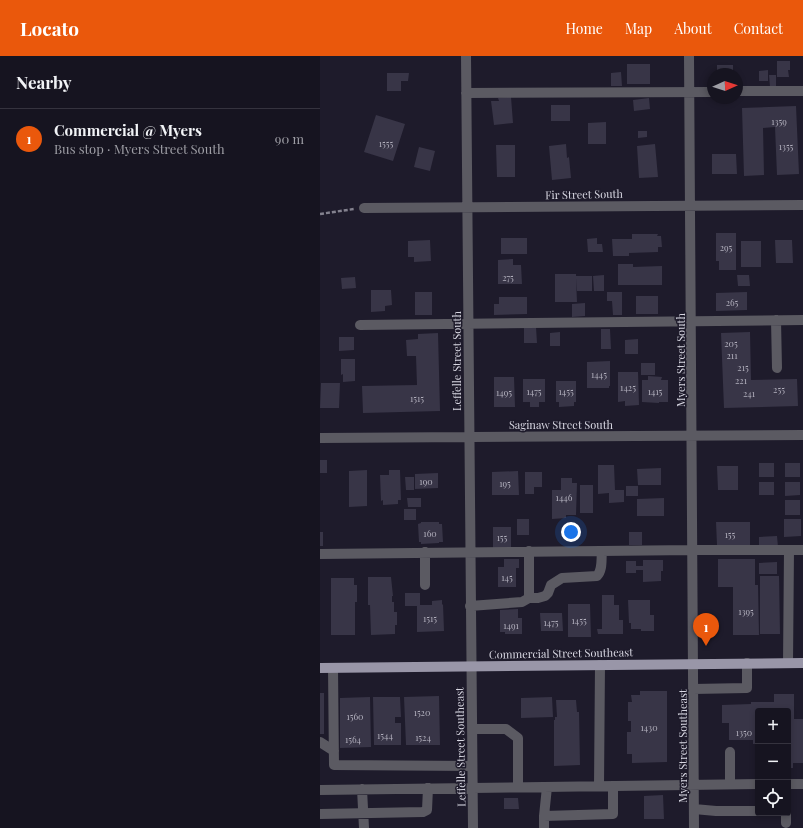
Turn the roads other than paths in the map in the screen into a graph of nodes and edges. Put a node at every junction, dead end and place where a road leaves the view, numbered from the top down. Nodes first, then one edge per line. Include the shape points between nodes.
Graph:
1 (466, 56) edge
2 (689, 56) edge
3 (803, 91) edge
4 (689, 92) junction
5 (707, 92) edge
6 (743, 92) edge
7 (466, 93) junction
8 (690, 205) junction
9 (803, 205) edge
10 (467, 207) junction
11 (364, 208) road end
12 (776, 320) junction
13 (803, 320) edge
14 (692, 321) junction
15 (468, 323) junction
16 (360, 324) dead end
17 (777, 368) dead end
18 (803, 435) edge
19 (469, 436) junction
20 (692, 436) junction
21 (320, 438) edge
22 (693, 550) junction
23 (789, 550) junction
24 (803, 550) edge
25 (602, 551) junction
26 (425, 552) junction
27 (469, 552) junction
28 (529, 552) junction
29 (320, 554) edge
30 (425, 585) dead end
31 (529, 598) junction
32 (470, 606) junction
33 (788, 663) junction
34 (803, 663) edge
35 (693, 664) junction
36 (747, 664) junction
37 (600, 665) junction
38 (471, 666) junction
39 (320, 668) edge
40 (333, 668) junction
41 (693, 689) junction
42 (472, 729) junction
43 (320, 742) edge
44 (334, 751) junction
45 (730, 752) dead end
46 (472, 766) junction
47 (694, 784) junction
48 (730, 784) junction
49 (755, 784) edge
50 (791, 784) edge
51 (803, 784) edge
52 (599, 786) junction
53 (613, 786) junction
54 (518, 787) junction
55 (547, 787) junction
56 (428, 788) junction
57 (472, 788) junction
58 (362, 789) junction
59 (320, 790) edge
60 (694, 809) junction
61 (755, 811) edge
62 (320, 814) edge
63 (363, 814) junction
64 (544, 816) junction
65 (364, 828) edge
66 (472, 828) edge
67 (544, 828) edge
68 (694, 828) edge

1 - 7 street, Leffelle Street South
2 - 4 street, Myers Street South
3 - 6 street
4 - 5 street
4 - 7 street
4 - 8 street, Myers Street South
7 - 10 street, Leffelle Street South
8 - 9 street, Fir Street South
8 - 10 street, Fir Street South
8 - 14 street, Myers Street South
10 - 11 street, Fir Street South
10 - 15 street, Leffelle Street South
12 - 13 street
12 - 14 street
12 - 17 street
14 - 15 street
14 - 20 street, Myers Street South
15 - 16 street
15 - 19 street, Leffelle Street South
18 - 20 street, Saginaw Street South
19 - 20 street, Saginaw Street South
19 - 21 street, Saginaw Street South
19 - 27 street, Leffelle Street South
20 - 22 street, Myers Street South
22 - 23 street
22 - 25 street
22 - 35 street, Myers Street South
23 - 24 street
23 - 33 street
25 - 28 street
25 - 31 street via 601,570 598,575 562,578 551,585 545,596
26 - 27 street
26 - 29 street
26 - 30 street
27 - 28 street
27 - 32 street, Leffelle Street South
28 - 31 street
31 - 32 street via 522,602
32 - 38 street, Leffelle Street South
33 - 34 main road, Commercial Street Southeast
33 - 36 main road, Commercial Street Southeast
35 - 36 main road, Commercial Street Southeast
35 - 37 main road, Commercial Street Southeast
35 - 41 street, Myers Street Southeast
36 - 41 street via 747,688
37 - 38 main road, Commercial Street Southeast
37 - 52 street
38 - 40 main road, Commercial Street Southeast
38 - 42 street, Leffelle Street Southeast
39 - 40 main road, Commercial Street Southeast
40 - 44 street
41 - 47 street, Myers Street Southeast
42 - 46 street, Leffelle Street Southeast
42 - 54 street via 506,729 518,738
43 - 44 street
44 - 46 street via 334,765
45 - 48 street
46 - 57 street, Leffelle Street Southeast
47 - 48 street
47 - 53 street
47 - 60 street, Myers Street Southeast
48 - 49 street
50 - 51 street
52 - 53 street
52 - 55 street
53 - 64 street via 613,814
54 - 55 street
54 - 57 street
55 - 64 street
56 - 57 street
56 - 58 street
56 - 63 street via 424,812
57 - 66 street, Leffelle Street Southeast
58 - 59 street
58 - 63 street
60 - 61 street
60 - 68 street, Myers Street Southeast
62 - 63 street
63 - 65 street
64 - 67 street

